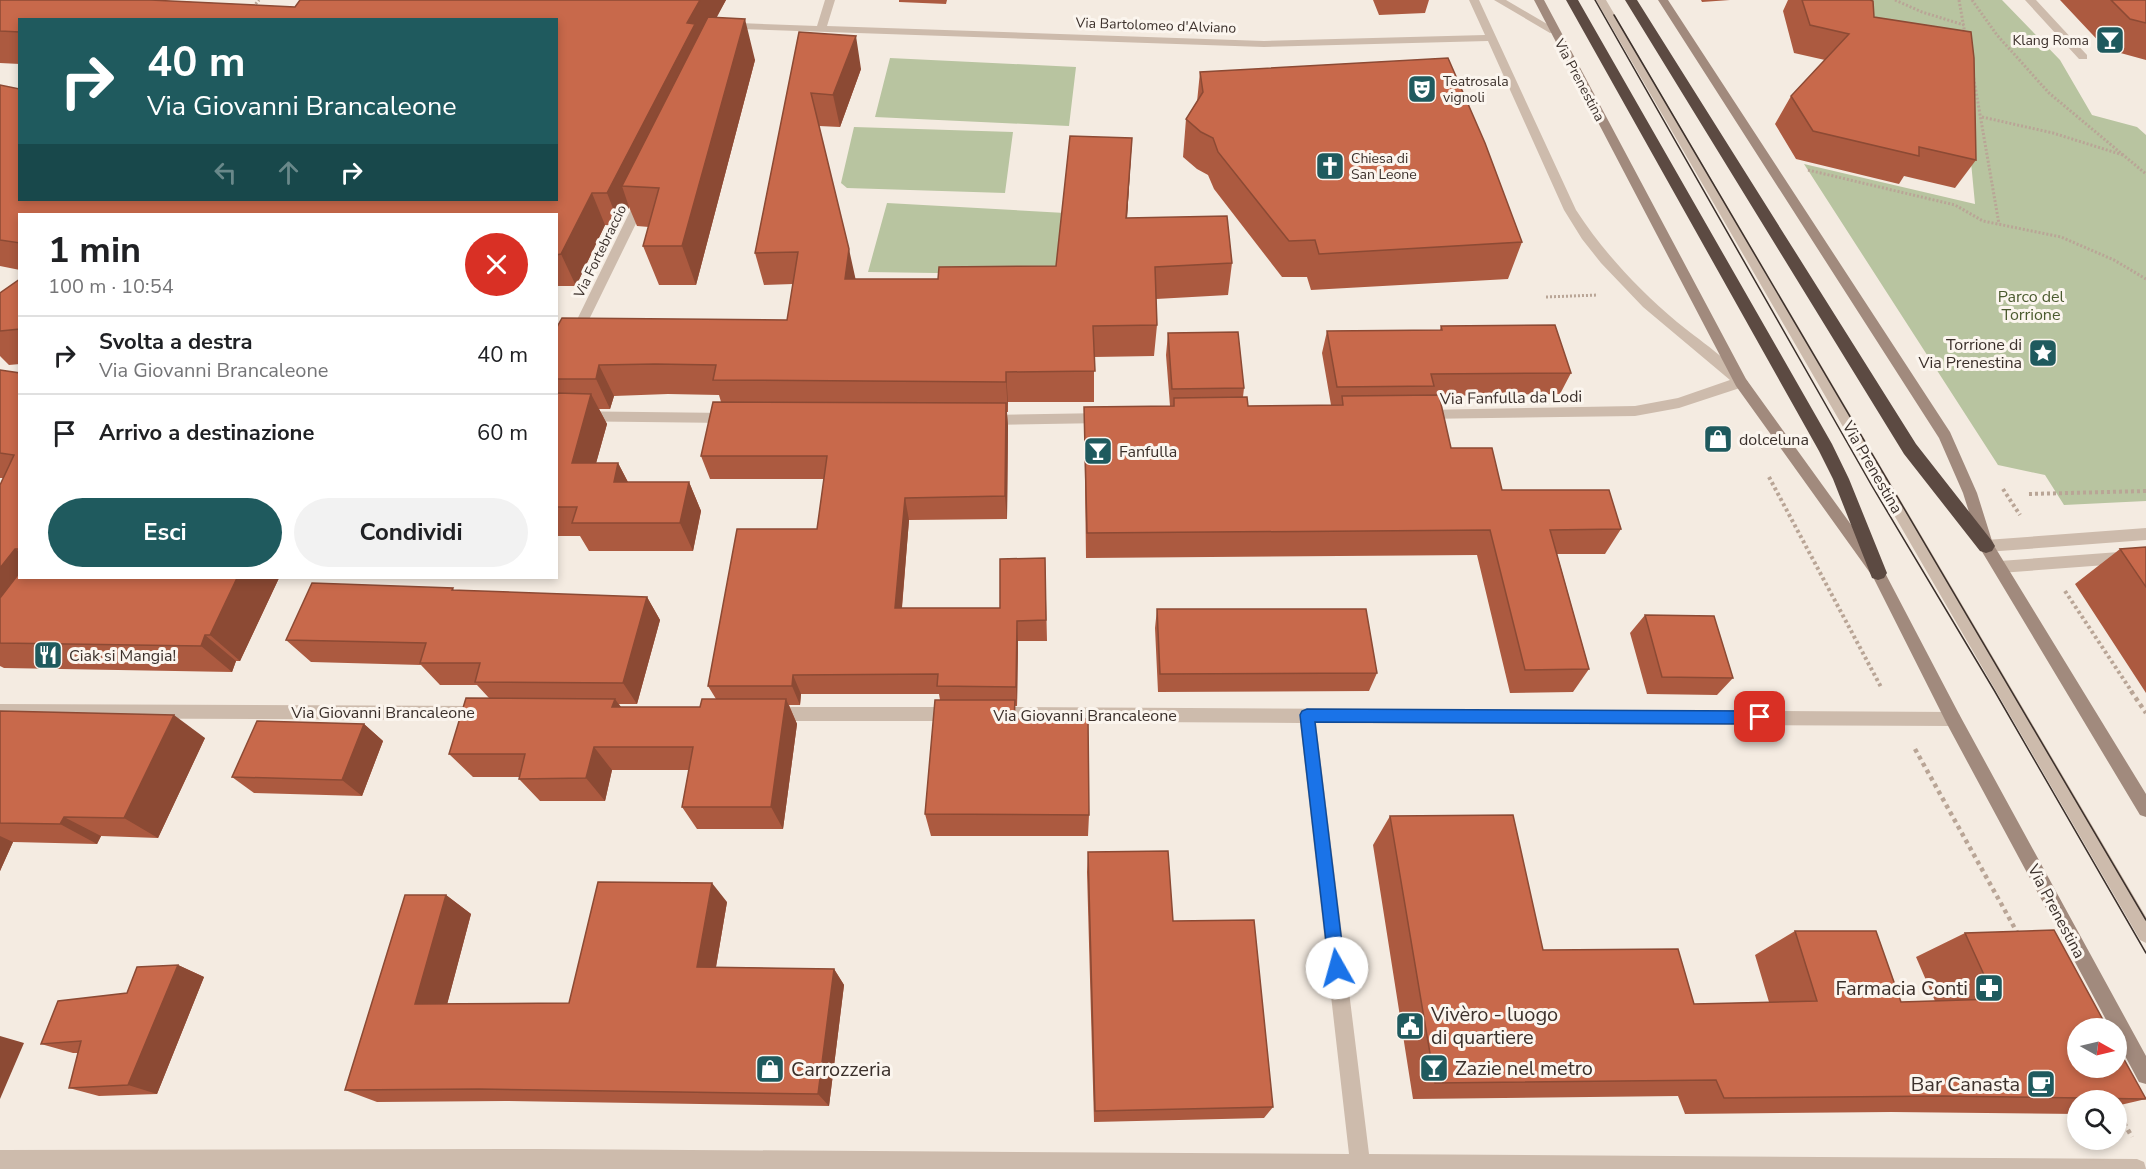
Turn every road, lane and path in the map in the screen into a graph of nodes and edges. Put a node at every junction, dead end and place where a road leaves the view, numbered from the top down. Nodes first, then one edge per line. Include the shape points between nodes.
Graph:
1 (259, 0) edge
2 (830, 0) edge
3 (1474, 0) edge
4 (1499, 0) edge
5 (1539, 0) edge
6 (1572, 0) edge
7 (1601, 0) edge
8 (1631, 0) edge
9 (1663, 0) edge
10 (1895, 0) edge
11 (1959, 0) edge
12 (1967, 0) edge
13 (1972, 0) edge
14 (2030, 0) edge
15 (249, 13) edge
16 (1964, 25) junction
17 (821, 30) junction
18 (1554, 31) junction
19 (723, 33) edge
20 (1966, 36) edge
21 (1490, 39) junction
22 (2084, 57) dead end
23 (1973, 71) edge
24 (1982, 117) junction
25 (2126, 156) junction
26 (1808, 169) dead end
27 (2146, 174) edge
28 (650, 183) edge
29 (1999, 224) junction
30 (2146, 279) edge
31 (1599, 295) dead end
32 (1546, 297) dead end
33 (572, 342) edge
34 (1741, 382) junction
35 (1412, 415) edge
36 (558, 416) edge
37 (747, 418) edge
38 (1116, 418) edge
39 (974, 420) edge
40 (1766, 471) dead end
41 (2146, 491) edge
42 (2029, 494) dead end
43 (2146, 534) edge
44 (1986, 546) junction
45 (2146, 556) edge
46 (2000, 567) junction
47 (1878, 573) junction
48 (2068, 595) dead end
49 (1882, 689) dead end
50 (0, 711) edge
51 (492, 713) edge
52 (2146, 713) edge
53 (755, 714) edge
54 (1307, 715) junction
55 (1953, 719) junction
56 (1925, 768) dead end
57 (2146, 809) edge
58 (2146, 934) edge
59 (2019, 935) edge
60 (2146, 1075) edge
61 (0, 1160) edge
62 (1361, 1167) edge
63 (2137, 1169) edge

1 - 15 path
2 - 17 street
3 - 21 street, Via Prenestina
4 - 18 street
5 - 18 main road, Via Prenestina
6 - 47 highway via 1818,435 1841,479
7 - 58 street, Via Prenestina
8 - 44 highway via 1899,433
9 - 44 main road via 1945,436 1970,492
10 - 16 path
11 - 16 path
12 - 13 path
13 - 25 path via 1997,35 2049,93
14 - 22 street
16 - 20 path
17 - 19 street via 739,26
17 - 21 street, Via Bartolomeo d'Alviano via 1264,44
18 - 34 main road, Via Prenestina
21 - 34 street, Via Prenestina via 1587,239 1621,279
23 - 24 path
24 - 25 path via 2029,126
24 - 29 path
25 - 27 path
26 - 29 path via 1955,206 1983,221
28 - 33 street, Via Fortebraccio
29 - 30 path via 2061,237
31 - 32 path
34 - 35 street, Via Fanfulla da Lodi via 1679,403 1635,411
34 - 47 main road, Via Prenestina
36 - 37 street
38 - 39 street
40 - 49 path
41 - 42 path
43 - 44 street
44 - 46 main road
45 - 46 street
46 - 57 main road
47 - 55 main road, Via Prenestina
48 - 52 path
50 - 51 street, Via Giovanni Brancaleone
53 - 54 street, Via Giovanni Brancaleone
54 - 55 street, Via Giovanni Brancaleone
54 - 62 street
55 - 60 main road, Via Prenestina
56 - 59 path
61 - 62 street via 541,1159
62 - 63 street

